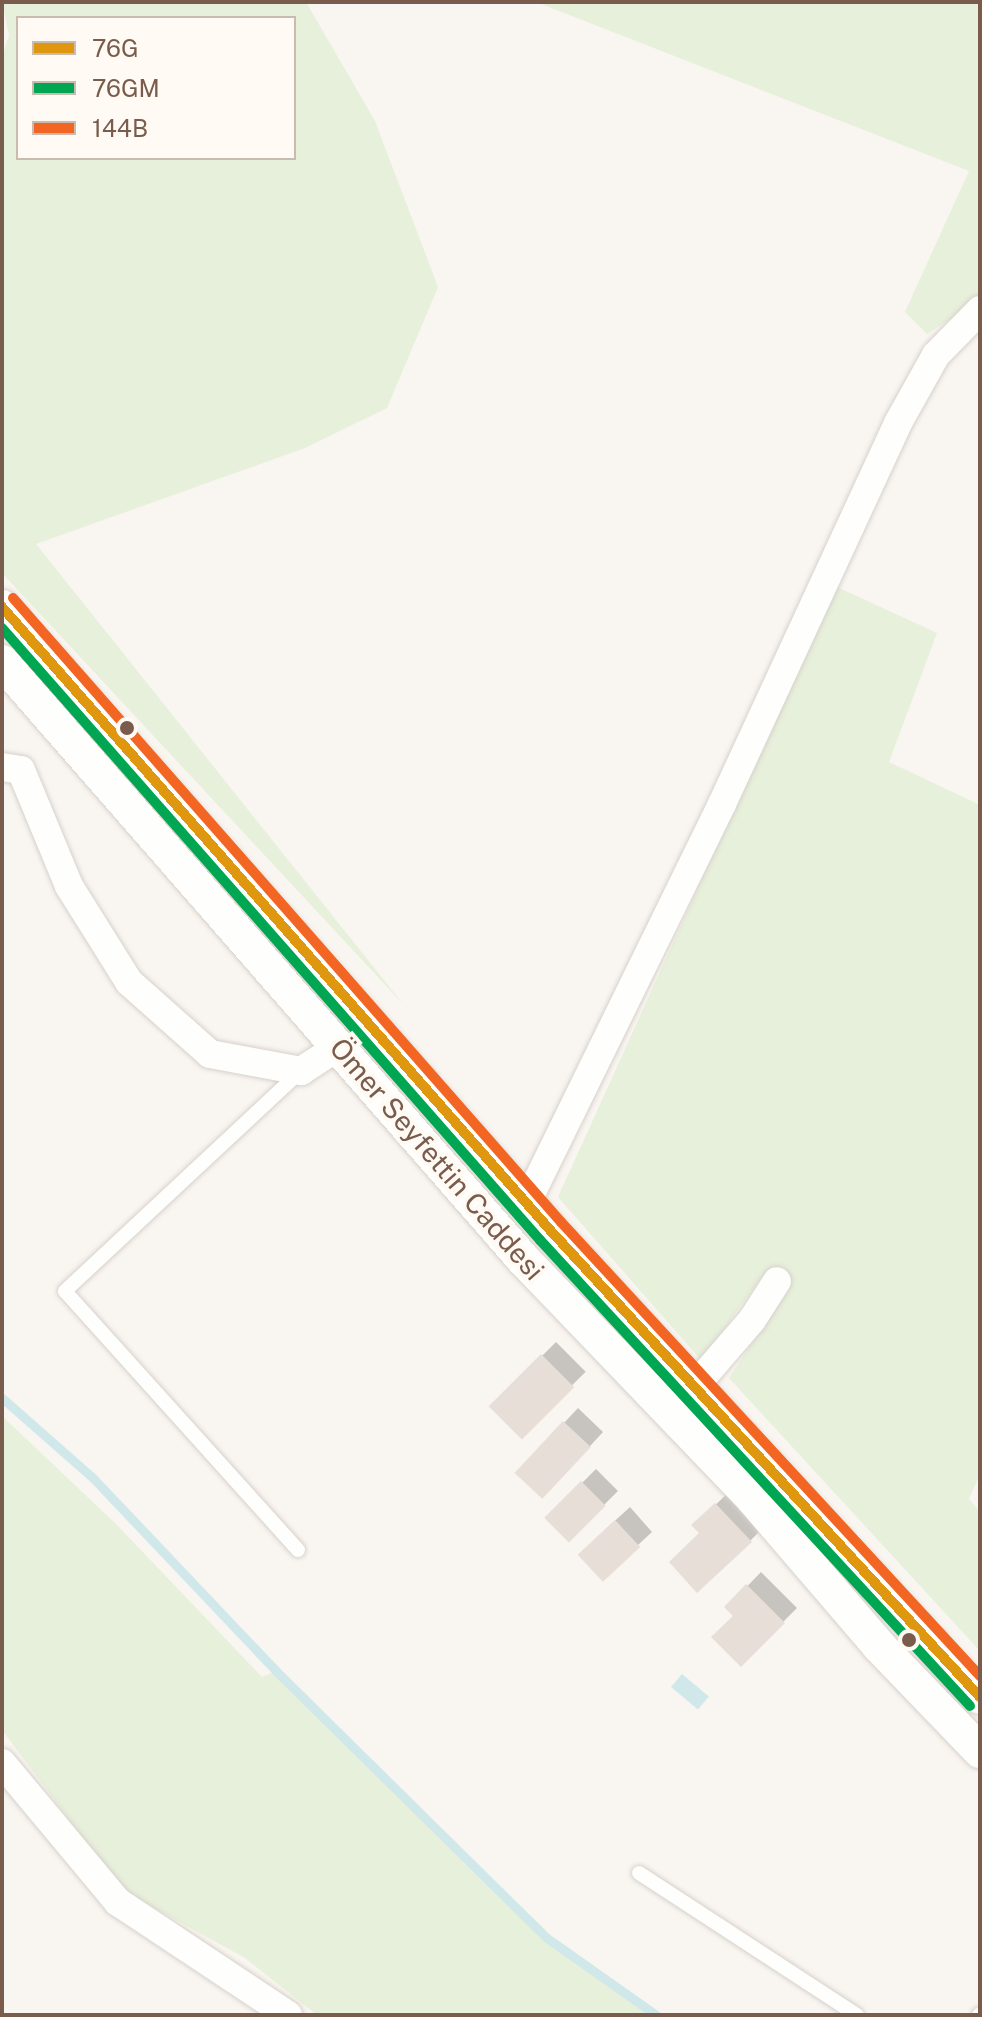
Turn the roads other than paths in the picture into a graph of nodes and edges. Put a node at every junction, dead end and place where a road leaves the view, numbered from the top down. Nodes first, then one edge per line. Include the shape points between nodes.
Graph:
1 (980, 310) edge
2 (2, 607) edge
3 (2, 662) edge
4 (2, 767) edge
5 (338, 1047) junction
6 (301, 1071) junction
7 (527, 1202) junction
8 (500, 1232) junction
9 (777, 1281) dead end
10 (695, 1386) junction
11 (298, 1550) dead end
12 (980, 1697) edge
13 (978, 1744) edge
14 (2, 1763) edge
15 (639, 1873) dead end
16 (288, 2015) edge
17 (857, 2015) edge

1 - 7 street via 936,355 898,423 722,804
2 - 7 street, Ömer Seyfettin Caddesi
3 - 5 street, Ömer Seyfettin Caddesi
4 - 6 street via 21,770 69,886 129,982 210,1054
5 - 6 street
5 - 8 street, Ömer Seyfettin Caddesi
6 - 11 lane via 65,1291
7 - 8 street
7 - 10 street, Ömer Seyfettin Caddesi
8 - 13 street, Ömer Seyfettin Caddesi via 754,1500 879,1646
9 - 10 street via 752,1320
10 - 12 street, Ömer Seyfettin Caddesi
14 - 16 street via 118,1902
15 - 17 lane

